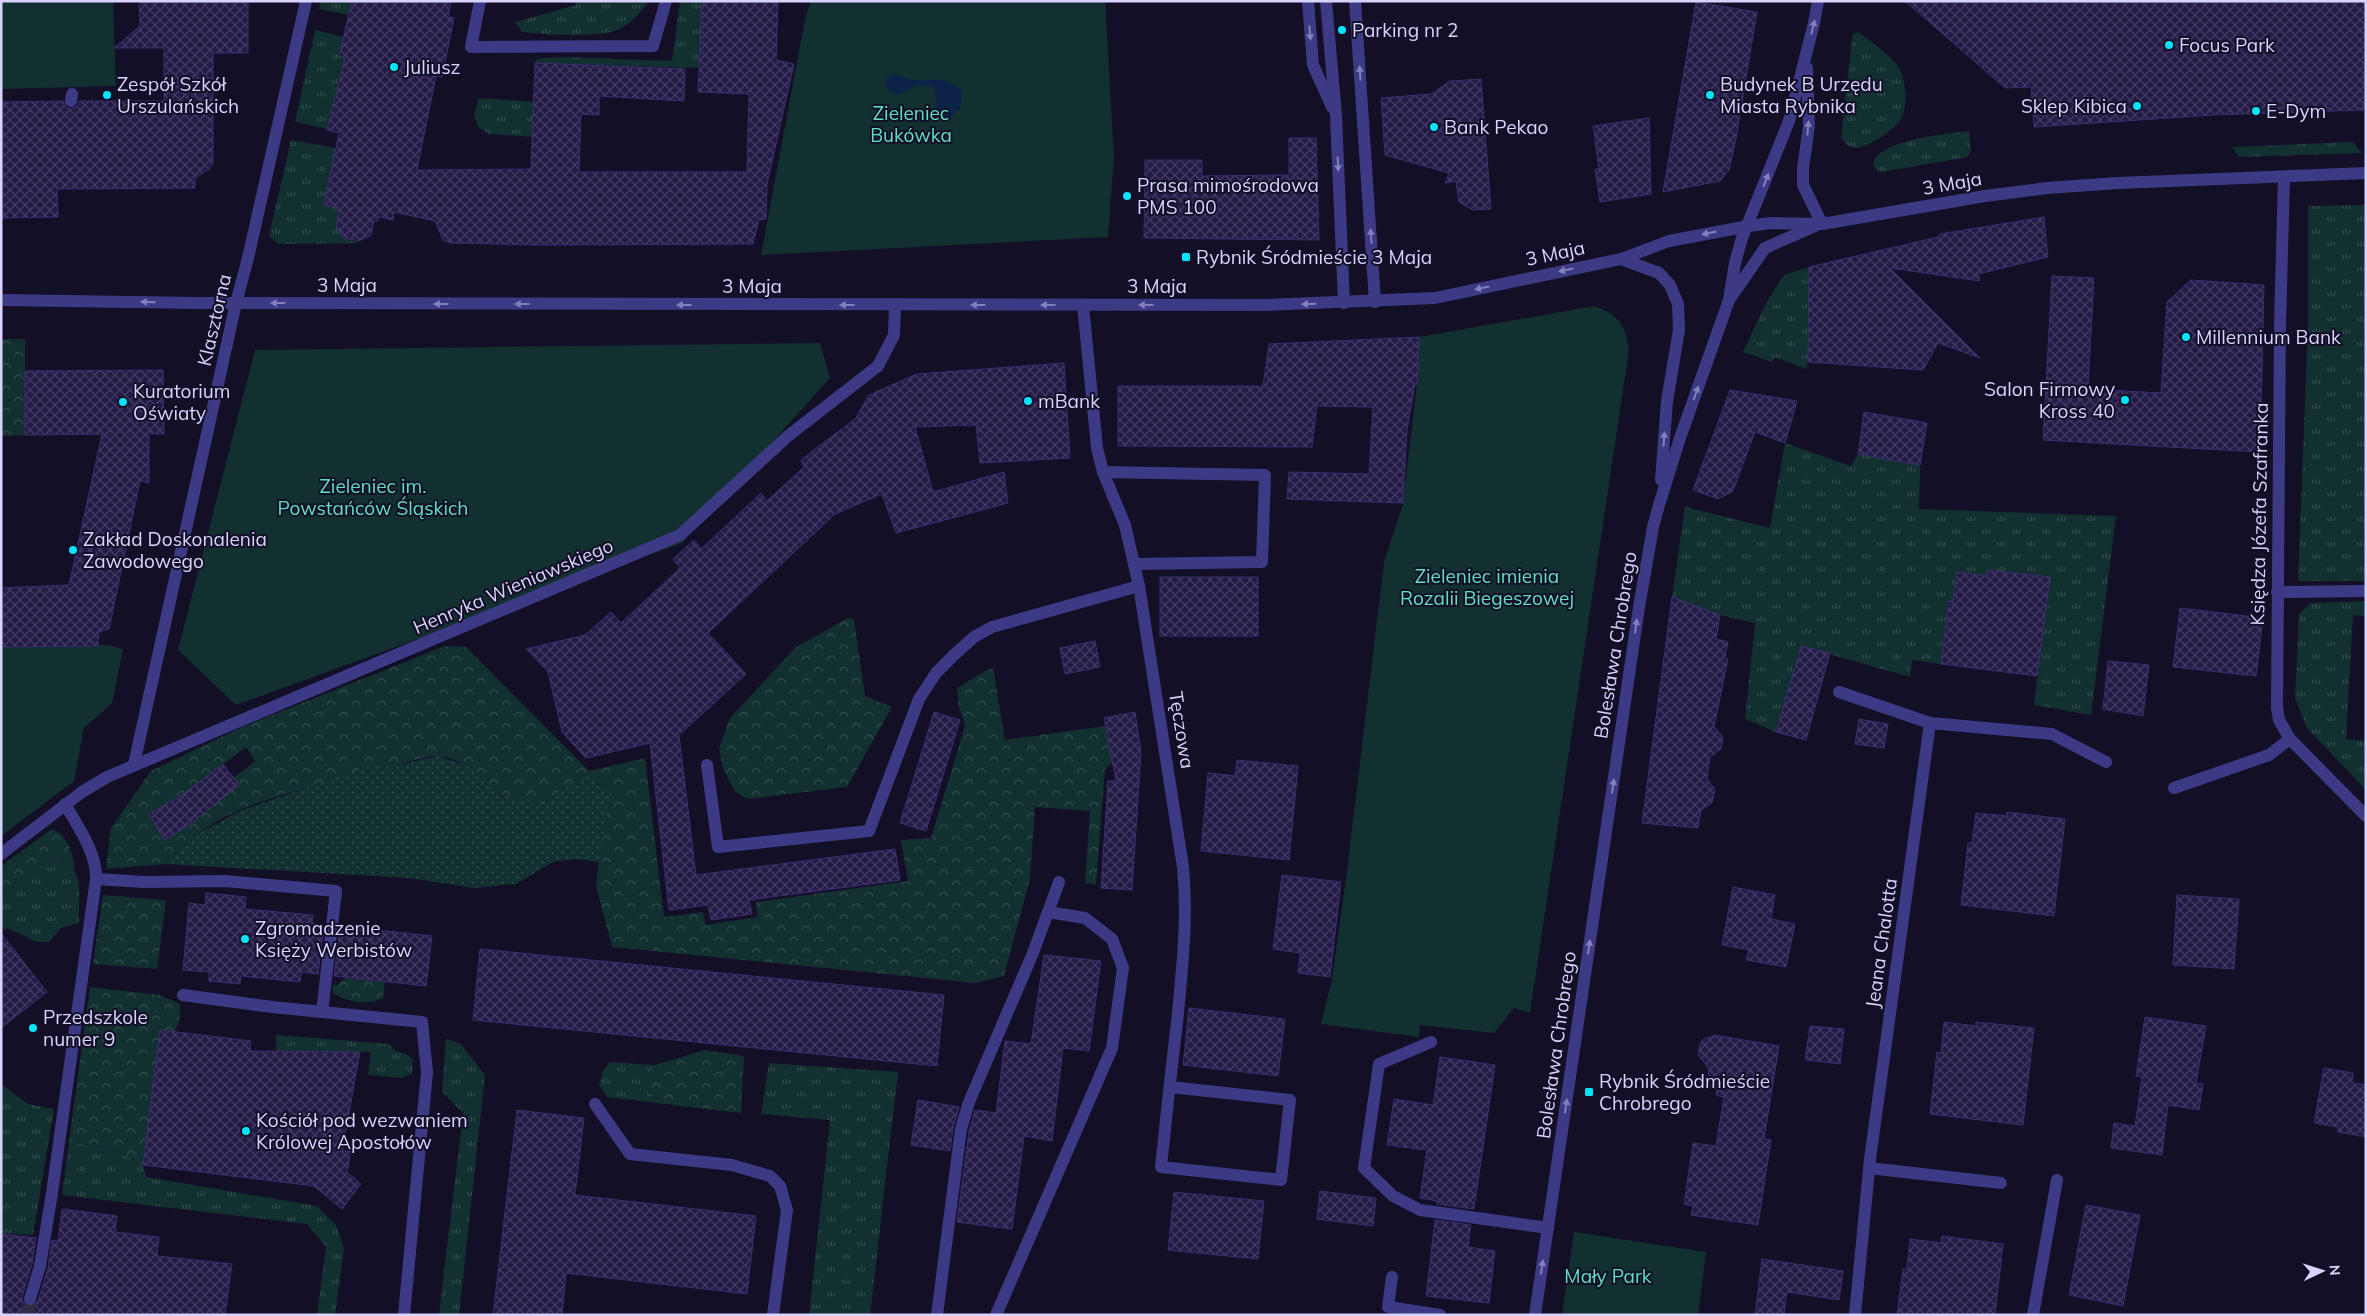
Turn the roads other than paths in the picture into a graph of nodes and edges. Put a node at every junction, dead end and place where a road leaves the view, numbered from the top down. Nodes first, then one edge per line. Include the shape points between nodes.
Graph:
1 (306, 1) edge
2 (480, 1) edge
3 (666, 1) edge
4 (1308, 1) edge
5 (1326, 1) edge
6 (1355, 1) edge
7 (1818, 1) edge
8 (1807, 53) junction
9 (1336, 116) junction
10 (2366, 173) edge
11 (2284, 177) junction
12 (1822, 224) junction
13 (1749, 226) junction
14 (1621, 259) junction
15 (1, 300) edge
16 (1729, 300) junction
17 (1375, 302) junction
18 (236, 303) junction
19 (1344, 303) junction
20 (895, 305) junction
21 (1083, 305) junction
22 (1103, 472) junction
23 (1659, 505) junction
24 (1134, 564) junction
25 (1139, 586) junction
26 (2366, 591) edge
27 (2277, 592) junction
28 (1839, 692) dead end
29 (1930, 723) junction
30 (2290, 739) junction
31 (2106, 762) dead end
32 (134, 764) junction
33 (707, 765) dead end
34 (2174, 788) dead end
35 (66, 804) junction
36 (2366, 816) edge
37 (1, 854) edge
38 (96, 879) junction
39 (1059, 882) dead end
40 (1048, 912) junction
41 (183, 995) dead end
42 (322, 1012) junction
43 (1431, 1042) dead end
44 (1170, 1087) junction
45 (596, 1104) dead end
46 (1869, 1168) junction
47 (2058, 1180) dead end
48 (2001, 1183) dead end
49 (1548, 1228) junction
50 (1392, 1277) dead end
51 (30, 1299) tunnel mouth
52 (404, 1315) edge
53 (773, 1315) edge
54 (937, 1315) edge
55 (996, 1315) edge
56 (1440, 1315) edge
57 (1535, 1315) edge
58 (1855, 1315) edge
59 (2033, 1315) edge

1 - 18 street, Klasztorna
2 - 3 street via 471,47 653,46
4 -> 9 street via 1313,65
5 - 9 street
17 -> 6 street
8 -> 7 street, Bolesława Chrobrego
12 -> 8 street via 1803,185 1802,168 1809,126
13 -> 8 street, Bolesława Chrobrego via 1789,121
9 -> 19 street
10 - 11 street, 3 Maja
11 - 12 street, 3 Maja via 2047,188
11 - 27 street, Księdza Józefa Szafranka
12 - 13 street, 3 Maja
12 - 16 street via 1764,248
13 -> 14 street, 3 Maja via 1669,241
13 - 16 street, Bolesława Chrobrego via 1735,263
14 -> 17 street, 3 Maja via 1435,298
23 -> 14 street via 1667,401 1679,330 1678,304 1670,285 1659,273
18 -> 15 street, 3 Maja
23 -> 16 street, Bolesława Chrobrego
17 - 19 street, 3 Maja
20 -> 18 street, 3 Maja
18 - 32 street, Klasztorna
19 -> 21 street, 3 Maja
21 -> 20 street, 3 Maja
20 - 32 street, Henryka Wieniawskiego via 894,335 878,366 788,436 680,535 260,714
21 - 22 street, Tęczowa via 1097,448
22 - 24 street, Tęczowa via 1125,525
22 - 24 street via 1265,475 1262,562
49 -> 23 street, Bolesława Chrobrego via 1639,607
24 - 25 street, Tęczowa
25 - 33 street via 992,627 954,654 918,699 869,831 718,847
25 - 44 street, Tęczowa via 1168,762 1186,902 1186,940
26 - 27 street
27 - 30 street, Księdza Józefa Szafranka via 2277,708 2279,720
28 - 29 street
29 - 31 street via 2052,734
29 - 46 street, Jeana Chalotta
30 - 34 street via 2269,755
30 - 36 street, Księdza Józefa Szafranka
32 - 35 street, Henryka Wieniawskiego
35 - 37 street, Henryka Wieniawskiego
35 - 38 street via 92,854
38 - 42 street via 225,881 336,891
38 - 51 street via 52,1193 40,1266
39 - 40 street
40 - 54 street via 969,1102 961,1129
40 - 55 street via 1085,918 1112,939 1123,968 1112,1048
41 - 42 street
42 - 52 street via 422,1022 427,1072
43 - 49 street via 1379,1064 1364,1168 1393,1196 1420,1210
44 - 44 street, Tęczowa via 1161,1167 1281,1180 1290,1100
45 - 53 street via 630,1154 732,1164 770,1176 780,1186 787,1210
46 - 48 street
46 - 58 street, Jeana Chalotta
47 - 59 street
57 -> 49 street, Bolesława Chrobrego
50 - 56 street via 1388,1308

